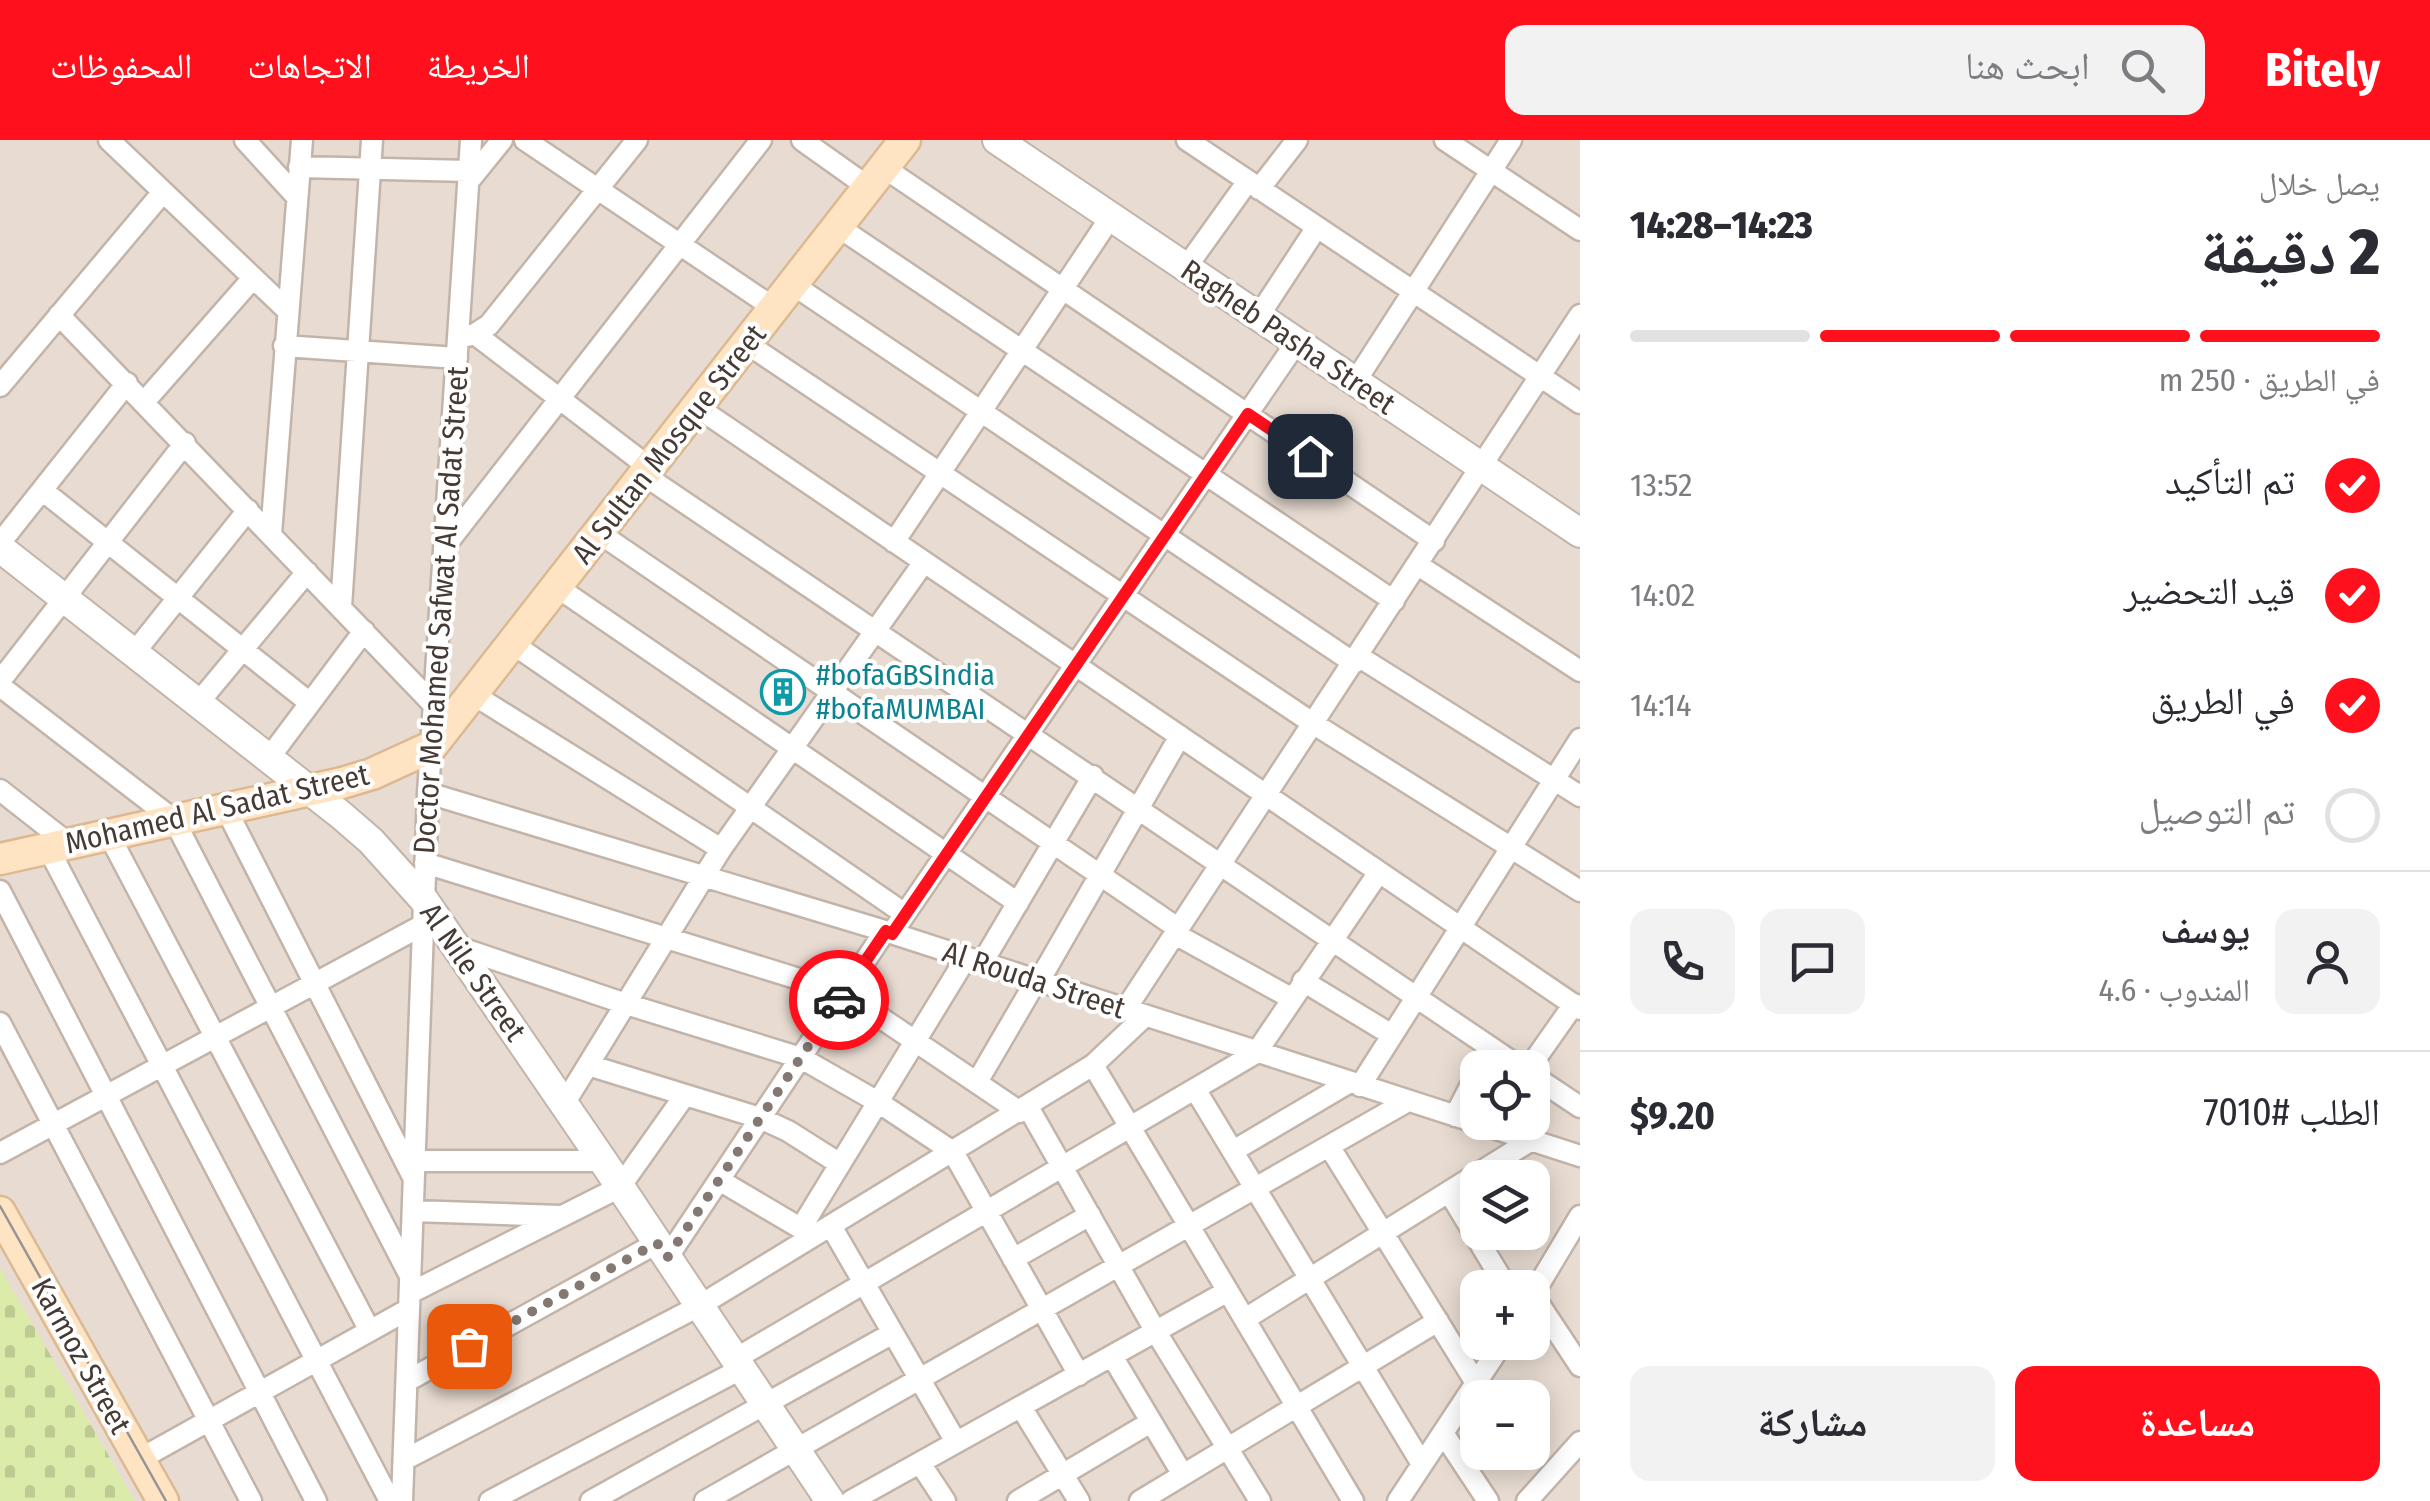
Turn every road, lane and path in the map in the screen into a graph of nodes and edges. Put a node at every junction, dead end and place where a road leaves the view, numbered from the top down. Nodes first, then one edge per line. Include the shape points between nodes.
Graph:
1 (245, 140) edge
2 (302, 140) edge
3 (372, 140) edge
4 (471, 140) edge
5 (502, 140) edge
6 (524, 140) edge
7 (636, 140) edge
8 (762, 140) edge
9 (802, 140) edge
10 (905, 140) edge
11 (997, 140) edge
12 (1187, 140) edge
13 (1297, 140) edge
14 (1445, 140) edge
15 (1510, 140) edge
16 (115, 142) edge
17 (299, 167) junction
18 (370, 168) junction
19 (1491, 170) junction
20 (469, 176) junction
21 (876, 177) junction
22 (1254, 185) junction
23 (597, 190) junction
24 (163, 192) junction
25 (297, 197) junction
26 (1110, 218) junction
27 (837, 226) junction
28 (1317, 227) junction
29 (1580, 230) edge
30 (680, 245) junction
31 (1185, 268) junction
32 (253, 278) junction
33 (792, 284) junction
34 (1063, 289) junction
35 (1414, 292) junction
36 (774, 308) junction
37 (286, 309) junction
38 (59, 315) junction
39 (1580, 315) edge
40 (1258, 317) junction
41 (463, 343) junction
42 (746, 343) junction
43 (1296, 343) junction
44 (284, 346) junction
45 (357, 348) junction
46 (1021, 350) junction
47 (1540, 376) junction
48 (1356, 382) junction
49 (127, 383) junction
50 (0, 386) edge
51 (560, 399) junction
52 (145, 401) junction
53 (1580, 403) edge
54 (697, 408) junction
55 (981, 411) junction
56 (1248, 414) junction
57 (184, 444) junction
58 (1482, 467) junction
59 (647, 472) junction
60 (940, 473) junction
61 (1206, 475) junction
62 (42, 490) junction
63 (248, 510) junction
64 (599, 533) junction
65 (1580, 533) edge
66 (271, 534) junction
67 (1165, 535) junction
68 (1434, 541) junction
69 (110, 542) junction
70 (894, 542) junction
71 (0, 546) edge
72 (444, 547) junction
73 (924, 562) junction
74 (1418, 565) junction
75 (307, 572) junction
76 (558, 587) junction
77 (1123, 596) junction
78 (179, 597) junction
79 (66, 600) junction
80 (1394, 602) junction
81 (341, 607) junction
82 (876, 630) junction
83 (364, 632) junction
84 (513, 644) junction
85 (243, 649) junction
86 (134, 653) junction
87 (1356, 659) junction
88 (1075, 665) junction
89 (1580, 671) edge
90 (0, 684) edge
91 (832, 692) junction
92 (474, 695) junction
93 (198, 702) junction
94 (310, 703) junction
95 (434, 705) junction
96 (1314, 724) junction
97 (1029, 734) junction
98 (1180, 736) junction
99 (1580, 739) edge
100 (431, 747) junction
101 (792, 748) junction
102 (269, 758) junction
103 (1092, 776) junction
104 (1554, 780) junction
105 (0, 790) edge
106 (310, 790) junction
107 (428, 792) junction
108 (986, 796) junction
109 (1266, 796) junction
110 (1580, 796) edge
111 (750, 808) junction
112 (1139, 808) junction
113 (226, 809) junction
114 (174, 820) junction
115 (109, 835) junction
116 (1054, 842) junction
117 (59, 846) junction
118 (1511, 848) junction
119 (721, 849) junction
120 (946, 854) junction
121 (0, 860) edge
122 (426, 863) junction
123 (1221, 864) junction
124 (1378, 872) junction
125 (1101, 875) junction
126 (705, 878) junction
127 (0, 890) edge
128 (1580, 891) edge
129 (1018, 903) junction
130 (423, 913) junction
131 (905, 914) junction
132 (1460, 928) junction
133 (1177, 931) junction
134 (889, 932) junction
135 (667, 938) junction
136 (1332, 939) junction
137 (455, 946) junction
138 (974, 960) junction
139 (1038, 981) junction
140 (315, 984) junction
141 (1297, 989) junction
142 (844, 993) junction
143 (1417, 996) junction
144 (626, 1004) junction
145 (1577, 1006) edge
146 (270, 1007) junction
147 (1135, 1013) junction
148 (0, 1023) edge
149 (1392, 1035) junction
150 (215, 1037) junction
151 (916, 1040) junction
152 (1490, 1046) junction
153 (1488, 1050) edge
154 (1496, 1050) edge
155 (1540, 1050) edge
156 (1256, 1053) junction
157 (801, 1058) junction
158 (588, 1065) junction
159 (1093, 1065) junction
160 (162, 1066) junction
161 (977, 1082) junction
162 (1355, 1084) junction
163 (1550, 1087) edge
164 (1195, 1089) junction
165 (106, 1096) junction
166 (685, 1096) junction
167 (1408, 1100) junction
168 (878, 1102) junction
169 (564, 1104) junction
170 (1460, 1106) edge
171 (1580, 1107) edge
172 (1024, 1109) junction
173 (1455, 1116) junction
174 (760, 1118) junction
175 (53, 1124) junction
176 (1131, 1126) junction
177 (1530, 1141) junction
178 (1329, 1146) junction
179 (1233, 1151) junction
180 (953, 1152) junction
181 (0, 1153) edge
182 (1580, 1156) edge
183 (603, 1161) junction
184 (840, 1164) junction
185 (1062, 1167) junction
186 (414, 1170) junction
187 (719, 1180) junction
188 (620, 1187) junction
189 (1255, 1188) junction
190 (1449, 1192) junction
191 (413, 1210) junction
192 (0, 1212) edge
193 (986, 1212) junction
194 (1090, 1215) junction
195 (564, 1216) junction
196 (1580, 1216) edge
197 (1190, 1226) junction
198 (815, 1230) junction
199 (1383, 1233) junction
200 (662, 1251) junction
201 (1013, 1259) junction
202 (1118, 1266) junction
203 (1496, 1270) edge
204 (1548, 1270) edge
205 (1310, 1278) junction
206 (864, 1283) junction
207 (1228, 1291) junction
208 (410, 1293) junction
209 (699, 1306) junction
210 (1042, 1310) junction
211 (1245, 1319) junction
212 (1438, 1321) junction
213 (1550, 1321) edge
214 (370, 1331) junction
215 (1156, 1332) junction
216 (894, 1334) junction
217 (1112, 1356) junction
218 (317, 1361) junction
219 (738, 1364) junction
220 (1363, 1366) junction
221 (1580, 1366) edge
222 (1079, 1374) junction
223 (407, 1380) junction
224 (920, 1380) junction
225 (1474, 1380) edge
226 (260, 1392) junction
227 (765, 1404) junction
228 (1297, 1406) junction
229 (1020, 1407) junction
230 (1460, 1408) edge
231 (209, 1421) junction
232 (1151, 1422) junction
233 (1443, 1433) junction
234 (956, 1442) junction
235 (1580, 1442) edge
236 (1227, 1448) junction
237 (796, 1451) junction
238 (140, 1460) junction
239 (404, 1460) junction
240 (920, 1463) junction
241 (1422, 1464) junction
242 (1062, 1474) junction
243 (1174, 1487) edge
244 (163, 1501) edge
245 (251, 1501) edge
246 (316, 1501) edge
247 (390, 1501) edge
248 (402, 1501) edge
249 (490, 1501) edge
250 (591, 1501) edge
251 (705, 1501) edge
252 (830, 1501) edge
253 (851, 1501) edge
254 (945, 1501) edge
255 (1018, 1501) edge
256 (1079, 1501) edge
257 (1140, 1501) edge
258 (1260, 1501) edge
259 (1352, 1501) edge
260 (1398, 1501) edge
261 (1488, 1501) edge
262 (1527, 1501) edge

1 - 25 street
2 - 17 street
3 - 18 street
4 - 20 street, Doctor Mohamed Safwat Al Sadat Street
5 - 20 street
6 - 23 street
7 - 23 street
8 - 30 street
9 - 21 street
10 - 21 main road, Al Sultan Mosque Street
11 - 26 street, Ragheb Pasha Street
12 - 22 street
13 - 22 street
14 - 19 street
15 - 19 street
16 - 24 street
17 - 18 street
17 - 25 street
18 - 20 street
18 - 45 street
19 - 29 street
19 - 35 street
20 - 41 street, Doctor Mohamed Safwat Al Sadat Street
21 - 27 main road, Al Sultan Mosque Street
21 - 34 street
22 - 28 street
22 - 31 street
23 - 30 street
23 - 41 street via 500,312
24 - 32 street
24 - 38 street
25 - 37 street
26 - 31 street, Ragheb Pasha Street
26 - 34 street
27 - 33 main road, Al Sultan Mosque Street
27 - 46 street
28 - 35 street
28 - 40 street
30 - 36 street
30 - 51 street
31 - 40 street, Ragheb Pasha Street
32 - 37 street
32 - 52 street
33 - 36 main road, Al Sultan Mosque Street
33 - 55 street
34 - 46 street
34 - 56 street
35 - 47 street
35 - 48 street
36 - 42 main road, Al Sultan Mosque Street
37 - 44 street
38 - 49 street
38 - 50 street
39 - 47 street
40 - 43 street, Ragheb Pasha Street
41 - 45 street
41 - 51 street
41 - 72 street, Doctor Mohamed Safwat Al Sadat Street
42 - 54 main road, Al Sultan Mosque Street
42 - 60 street
43 - 48 street, Ragheb Pasha Street
43 - 56 street
44 - 45 street
44 - 66 street
45 - 81 street
46 - 55 street
46 - 61 street
47 - 53 street
47 - 58 street
48 - 58 street, Ragheb Pasha Street
49 - 52 street
49 - 62 street
51 - 59 street
51 - 72 street
52 - 57 street
54 - 59 main road, Al Sultan Mosque Street
54 - 70 street
55 - 60 street
55 - 67 street
56 - 61 street
56 - 68 street
57 - 63 street
57 - 69 street
58 - 65 street, Ragheb Pasha Street
58 - 68 street
59 - 64 main road, Al Sultan Mosque Street
59 - 82 street
60 - 70 street
60 - 77 street
61 - 67 street
61 - 80 street
62 - 69 street
62 - 71 street
63 - 66 street
63 - 78 street
64 - 76 main road, Al Sultan Mosque Street
64 - 91 street
66 - 75 street
67 - 77 street
67 - 87 street
68 - 74 street
69 - 78 street
69 - 79 street
70 - 73 street
71 - 79 street, Al Nile Street
72 - 95 street, Doctor Mohamed Safwat Al Sadat Street
73 - 82 street
73 - 88 street
74 - 80 street
74 - 89 street
75 - 81 street
75 - 85 street
76 - 84 main road, Al Sultan Mosque Street
76 - 101 street
77 - 88 street
77 - 96 street
78 - 85 street
78 - 86 street
79 - 86 street, Al Nile Street
79 - 90 street
80 - 87 street
81 - 83 street
82 - 91 street
82 - 97 street
83 - 94 street
83 - 95 street
84 - 92 main road, Al Sultan Mosque Street
84 - 111 street
85 - 93 street
85 - 94 street
86 - 93 street, Al Nile Street
87 - 96 street
87 - 104 street
88 - 97 street
88 - 98 street
90 - 114 street
91 - 101 street
91 - 108 street
92 - 100 main road, Al Sultan Mosque Street
92 - 119 street
93 - 102 street, Al Nile Street
94 - 102 street
95 - 100 street, Doctor Mohamed Safwat Al Sadat Street
96 - 109 street
96 - 118 street
97 - 103 street
97 - 108 street
98 - 109 street
98 - 112 street
99 - 104 street
100 - 106 main road, Mohamed Al Sadat Street via 372,774
100 - 107 street, Doctor Mohamed Safwat Al Sadat Street
101 - 111 street
101 - 120 street
102 - 106 street, Al Nile Street
103 - 112 street
103 - 116 street
104 - 110 street
104 - 118 street
105 - 117 street
106 - 113 main road, Mohamed Al Sadat Street
106 - 130 street, Al Nile Street via 371,841
107 - 122 street, Doctor Mohamed Safwat Al Sadat Street
107 - 126 street, Al Rouda Street
108 - 116 street
108 - 120 street
109 - 123 street
109 - 124 street
111 - 119 street
111 - 131 street
112 - 123 street
112 - 125 street
113 - 114 main road, Mohamed Al Sadat Street
113 - 140 street
114 - 115 main road, Mohamed Al Sadat Street
114 - 146 street
115 - 117 main road, Mohamed Al Sadat Street
115 - 150 street
116 - 125 street
116 - 129 street
117 - 121 main road, Mohamed Al Sadat Street
117 - 160 street
118 - 128 street
118 - 132 street
119 - 126 street
120 - 129 street
120 - 131 street
122 - 130 street, Doctor Mohamed Safwat Al Sadat Street
122 - 135 street
123 - 133 street
123 - 136 street
124 - 132 street
124 - 136 street
125 - 133 street
125 - 139 street
126 - 134 street, Al Rouda Street
126 - 135 street
127 - 165 street
129 - 138 street
130 - 137 street, Al Nile Street
130 - 140 street
130 - 186 street, Doctor Mohamed Safwat Al Sadat Street
131 - 134 street
132 - 143 street
132 - 145 street
133 - 141 street
133 - 147 street
134 - 138 street, Al Rouda Street
134 - 142 street
135 - 142 street
135 - 144 street
136 - 141 street
136 - 143 street
137 - 144 street
137 - 169 street, Al Nile Street
138 - 139 street, Al Rouda Street
138 - 151 street
139 - 147 street, Al Rouda Street
139 - 161 street
140 - 146 street
140 - 186 street
141 - 149 street
141 - 156 street
142 - 151 street
142 - 157 street
143 - 149 street
143 - 152 street
144 - 157 street
144 - 158 street
145 - 155 street
146 - 150 street
146 - 208 street
147 - 156 street, Al Rouda Street
147 - 159 street
148 - 175 street
149 - 162 street
150 - 160 street
150 - 214 street
151 - 161 street
151 - 168 street
152 - 153 street
152 - 154 street
156 - 162 street, Al Rouda Street
156 - 164 street
157 - 168 street
157 - 174 street
158 - 166 street
158 - 169 street
159 - 172 street
159 - 176 street
160 - 165 street
160 - 218 street
161 - 172 street
162 - 167 street, Al Rouda Street
162 - 179 street
163 - 171 street
164 - 176 street
164 - 179 street
165 - 175 street
165 - 226 street
166 - 174 street
166 - 188 street
167 - 173 street, Al Rouda Street
167 - 178 street
168 - 180 street
168 - 184 street
169 - 183 street, Al Nile Street
170 - 173 street
172 - 180 street
172 - 185 street
173 - 177 street, Al Rouda Street
174 - 184 street
174 - 187 street
175 - 181 street
175 - 231 street
176 - 185 street
176 - 197 street
177 - 182 street, Al Rouda Street
177 - 190 street
178 - 189 street
178 - 199 street
179 - 189 street
180 - 193 street
180 - 198 street
183 - 186 street
183 - 188 street, Al Nile Street
184 - 198 street
185 - 193 street
185 - 194 street
186 - 191 street, Doctor Mohamed Safwat Al Sadat Street
187 - 198 street
187 - 200 street
188 - 195 street
188 - 200 street, Al Nile Street
189 - 197 street
189 - 205 street
190 - 199 street
190 - 203 street
191 - 195 street
191 - 208 street, Doctor Mohamed Safwat Al Sadat Street
192 - 238 main road, Karmoz Street
193 - 201 street
193 - 206 street
194 - 201 street
194 - 202 street
195 - 208 street
196 - 204 street
197 - 202 street
197 - 207 street
198 - 206 street
198 - 209 street
199 - 205 street
199 - 212 street
200 - 209 street, Al Nile Street
200 - 223 street
201 - 210 street
202 - 210 street
202 - 215 street
205 - 211 street
205 - 220 street
206 - 216 street
206 - 219 street
207 - 211 street
207 - 215 street
208 - 214 street
208 - 223 street, Doctor Mohamed Safwat Al Sadat Street
209 - 219 street, Al Nile Street
209 - 239 street
210 - 222 street
210 - 224 street
211 - 228 street
212 - 220 street
212 - 225 street
213 - 221 street
214 - 218 street
215 - 217 street
215 - 236 street
216 - 224 street
216 - 227 street
217 - 222 street
217 - 232 street
218 - 226 street
218 - 247 street
219 - 227 street, Al Nile Street
219 - 249 street
220 - 228 street
220 - 241 street
222 - 229 street
223 - 239 street, Doctor Mohamed Safwat Al Sadat Street
224 - 234 street
224 - 237 street
226 - 231 street
226 - 246 street
227 - 237 street, Al Nile Street
227 - 250 street
228 - 236 street
228 - 259 street
229 - 234 street
229 - 242 street
230 - 233 street
231 - 238 street
231 - 245 street
232 - 242 street
232 - 243 street
233 - 241 street
233 - 261 street
234 - 240 street
235 - 262 street
236 - 243 street
236 - 258 street
237 - 251 street
237 - 252 street, Al Nile Street
238 - 244 main road, Karmoz Street
239 - 248 street, Doctor Mohamed Safwat Al Sadat Street
240 - 253 street
240 - 254 street
241 - 260 street
242 - 255 street
242 - 256 street
243 - 257 street

